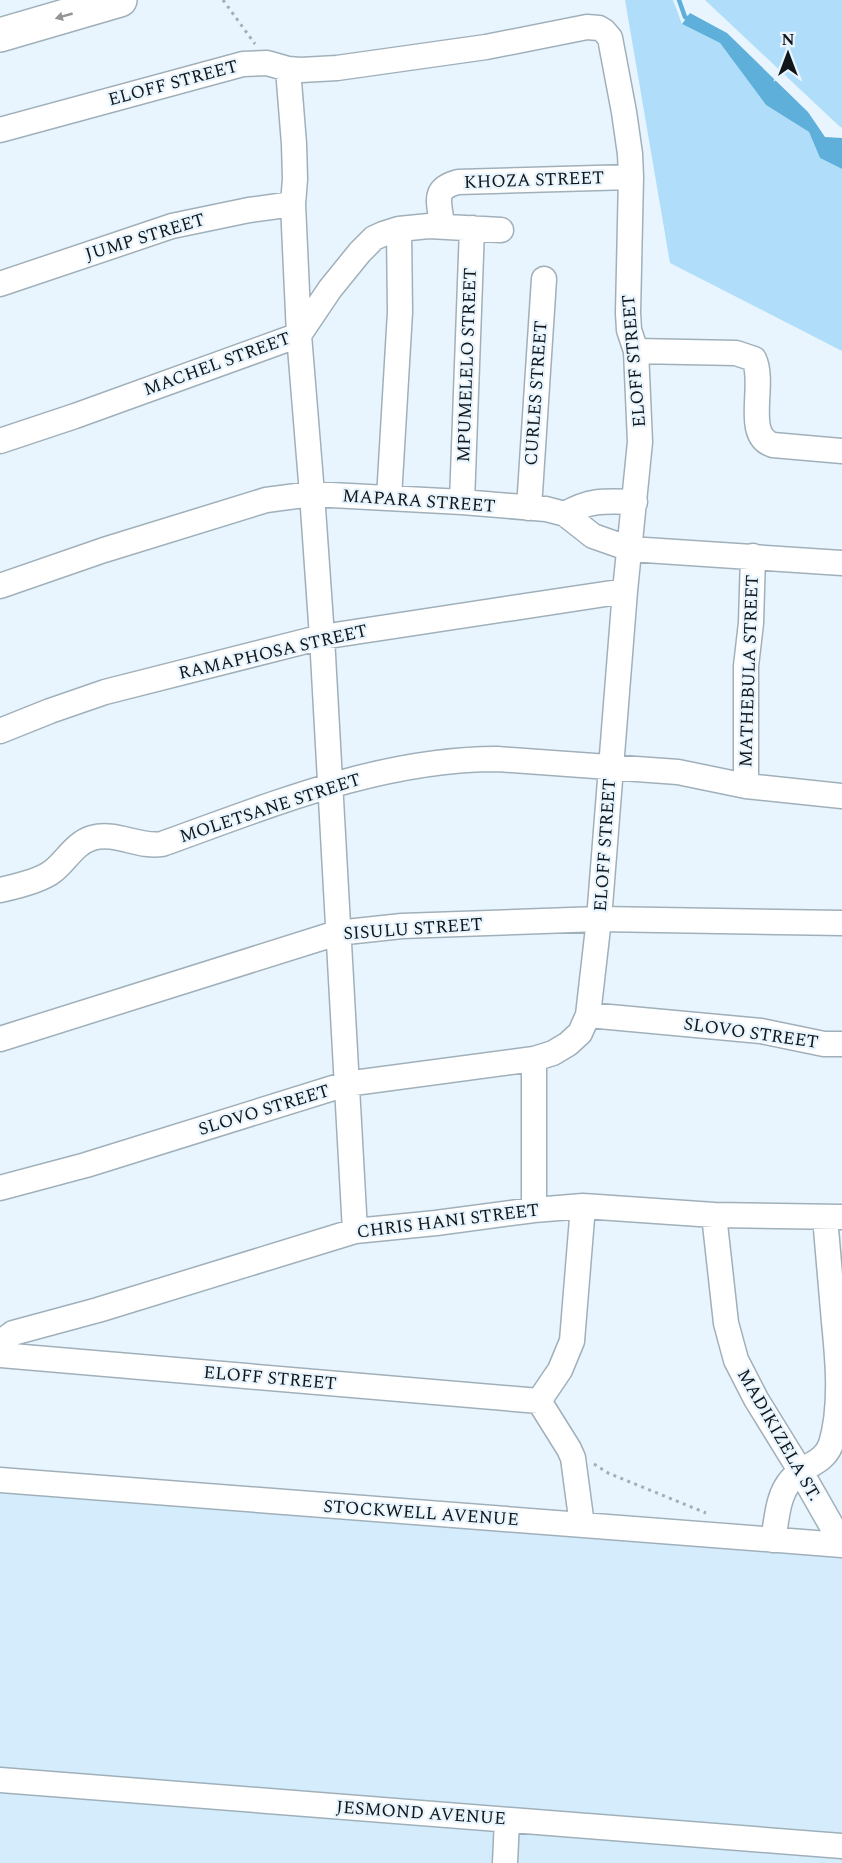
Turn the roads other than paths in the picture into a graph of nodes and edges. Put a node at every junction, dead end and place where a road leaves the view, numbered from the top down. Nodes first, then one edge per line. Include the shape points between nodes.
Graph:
1 (120, 0) edge
2 (0, 35) edge
3 (277, 66) junction
4 (0, 130) edge
5 (631, 177) junction
6 (293, 204) junction
7 (442, 226) junction
8 (472, 228) junction
9 (399, 230) junction
10 (501, 230) dead end
11 (544, 279) dead end
12 (0, 284) edge
13 (299, 334) junction
14 (636, 351) junction
15 (0, 441) edge
16 (842, 451) edge
17 (312, 494) junction
18 (389, 498) junction
19 (462, 502) junction
20 (635, 502) junction
21 (529, 508) junction
22 (565, 514) junction
23 (630, 549) junction
24 (753, 556) junction
25 (842, 563) edge
26 (0, 586) edge
27 (625, 591) junction
28 (322, 637) junction
29 (0, 731) edge
30 (611, 766) junction
31 (329, 785) junction
32 (746, 786) junction
33 (842, 796) edge
34 (0, 890) edge
35 (599, 919) junction
36 (842, 923) edge
37 (337, 933) junction
38 (588, 1015) junction
39 (0, 1039) edge
40 (842, 1044) edge
41 (534, 1059) junction
42 (346, 1084) junction
43 (0, 1188) edge
44 (583, 1206) junction
45 (534, 1210) junction
46 (714, 1215) junction
47 (833, 1217) edge
48 (355, 1231) junction
49 (0, 1343) edge
50 (0, 1355) edge
51 (539, 1401) junction
52 (801, 1472) junction
53 (0, 1480) edge
54 (582, 1525) junction
55 (773, 1540) junction
56 (842, 1545) edge
57 (0, 1780) edge
58 (507, 1820) junction
59 (842, 1846) edge
60 (505, 1863) edge

1 -> 2 highway
3 - 4 street, ELOFF STREET via 243,64
3 - 5 street, ELOFF STREET via 316,69 381,63 598,28 610,38 618,74
3 - 6 street via 294,144
5 - 7 street, KHOZA STREET via 458,182 440,191
5 - 14 street, ELOFF STREET via 628,313
6 - 12 street, JUMP STREET via 171,226
6 - 13 street
7 - 8 street, MACHEL STREET
7 - 9 street, MACHEL STREET
8 - 10 street, MACHEL STREET
8 - 19 street, MPUMELELO STREET
9 - 13 street, MACHEL STREET via 366,244
9 - 18 street via 400,312
11 - 21 street, CURLES STREET
13 - 15 street, MACHEL STREET
13 - 17 street
14 - 16 street via 747,356 753,359 758,373 760,437 773,445
14 - 20 street, ELOFF STREET via 641,429
17 - 18 street, MAPARA STREET
17 - 26 street, MAPARA STREET via 266,500
17 - 28 street
18 - 19 street, MAPARA STREET
19 - 21 street, MAPARA STREET
20 - 22 street via 591,502
20 - 23 street, ELOFF STREET
21 - 22 street, MAPARA STREET
22 - 23 street, MAPARA STREET via 593,536
23 - 24 street, MAPARA STREET
23 - 27 street, ELOFF STREET
24 - 25 street, MAPARA STREET
24 - 32 street, MATHEBULA STREET via 746,666
27 - 28 street, RAMAPHOSA STREET
27 - 30 street, ELOFF STREET
28 - 29 street, RAMAPHOSA STREET via 105,692
28 - 31 street
30 - 31 street, MOLETSANE STREET via 469,759 402,767
30 - 32 street, MOLETSANE STREET via 678,772
30 - 35 street, ELOFF STREET
31 - 34 street, MOLETSANE STREET via 162,844 90,838 52,872
31 - 37 street
32 - 33 street, MOLETSANE STREET
35 - 36 street, SISULU STREET
35 - 37 street, SISULU STREET via 402,926
35 - 38 street, ELOFF STREET
37 - 39 street, SISULU STREET
37 - 42 street
38 - 40 street, SLOVO STREET via 761,1031
38 - 41 street, ELOFF STREET via 580,1033 568,1044
41 - 42 street, SLOVO STREET
41 - 45 street
42 - 43 street, SLOVO STREET
42 - 48 street
44 - 45 street, CHRIS HANI STREET
44 - 46 street, CHRIS HANI STREET
44 - 51 street via 572,1341 564,1363
45 - 48 street, CHRIS HANI STREET
46 - 47 street, CHRIS HANI STREET
46 - 52 street, MADIKIZELA ST. via 730,1343 748,1384
47 - 52 street via 838,1366 835,1434 827,1454
48 - 49 street, CHRIS HANI STREET via 13,1333
50 - 51 street, ELOFF STREET
51 - 54 street via 569,1449
52 - 55 street via 792,1478 781,1496
52 - 56 street, MADIKIZELA ST.
53 - 54 street, STOCKWELL AVENUE
54 - 55 street, STOCKWELL AVENUE
55 - 56 street, STOCKWELL AVENUE
57 - 58 street, JESMOND AVENUE
58 - 59 street, JESMOND AVENUE
58 - 60 street

